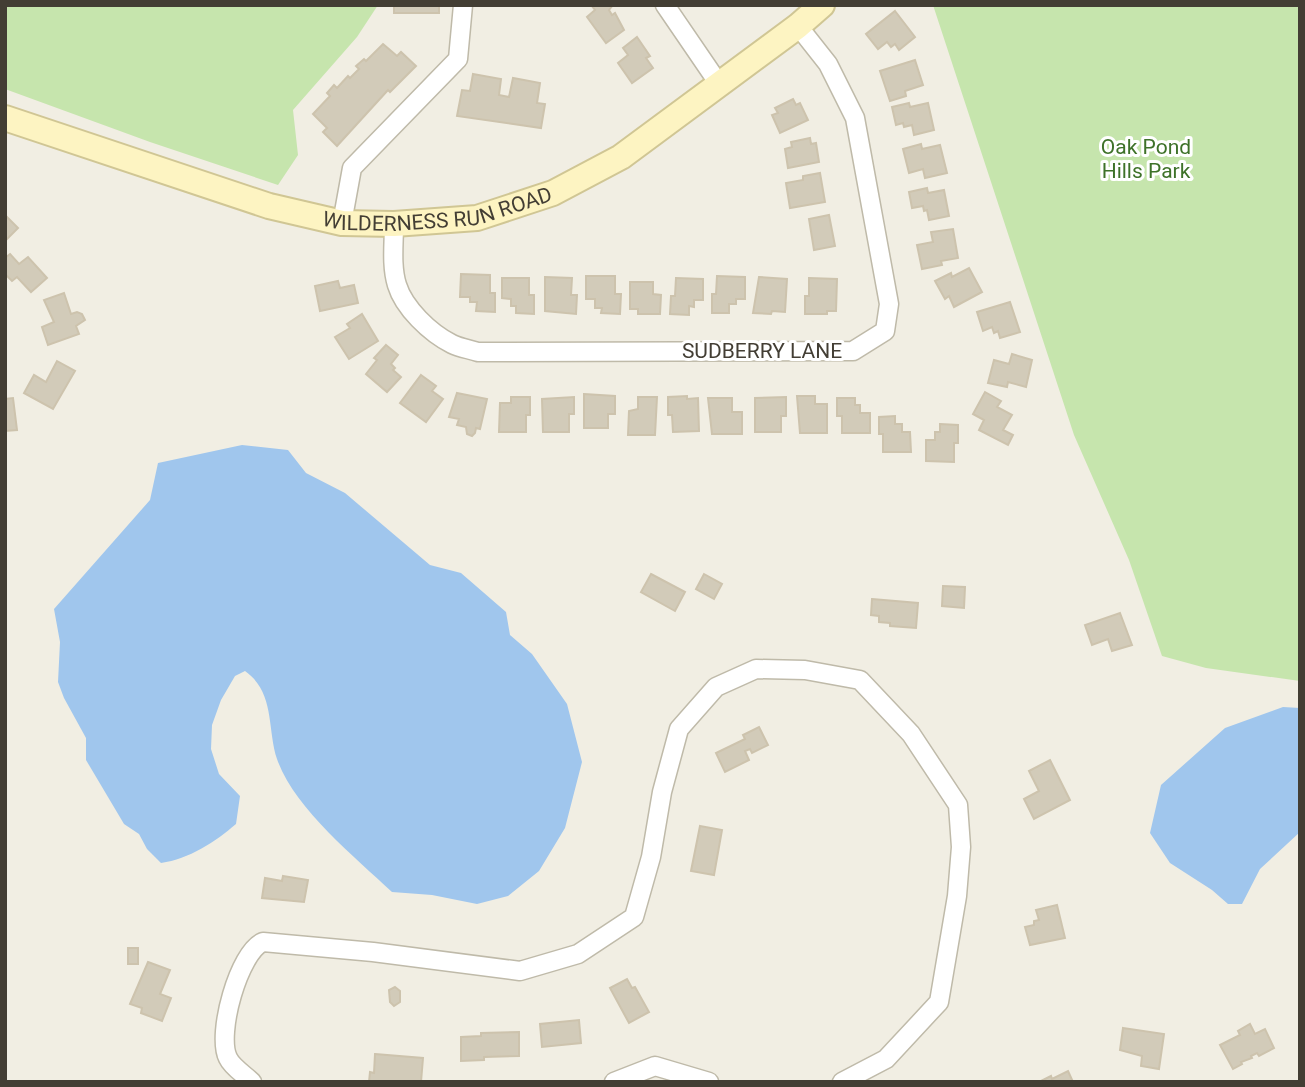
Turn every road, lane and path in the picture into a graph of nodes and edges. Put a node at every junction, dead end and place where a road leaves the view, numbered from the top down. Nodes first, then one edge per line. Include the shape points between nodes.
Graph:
1 (463, 5) edge
2 (665, 5) edge
3 (822, 5) edge
4 (798, 26) junction
5 (719, 84) junction
6 (5, 118) edge
7 (342, 223) junction
8 (394, 224) junction
9 (252, 1082) edge
10 (614, 1082) edge
11 (709, 1082) edge
12 (842, 1082) edge

1 - 7 street via 458,59 352,168
2 - 5 street
3 - 4 street, WILDERNESS RUN ROAD
4 - 5 street, WILDERNESS RUN ROAD
4 - 8 street, SUDBERRY LANE via 828,64 855,118 889,304 885,331 853,351 478,352 439,335 403,299 396,284
5 - 8 street, WILDERNESS RUN ROAD via 621,157 553,193 477,218
6 - 7 street, WILDERNESS RUN ROAD via 270,206
7 - 8 street, WILDERNESS RUN ROAD
9 - 12 street via 228,1059 225,1026 243,963 255,945 359,951 520,971 578,954 634,917 679,729 716,687 756,669 805,670 860,680 911,734 958,805 957,896 939,1002 886,1059
10 - 11 street via 655,1066

